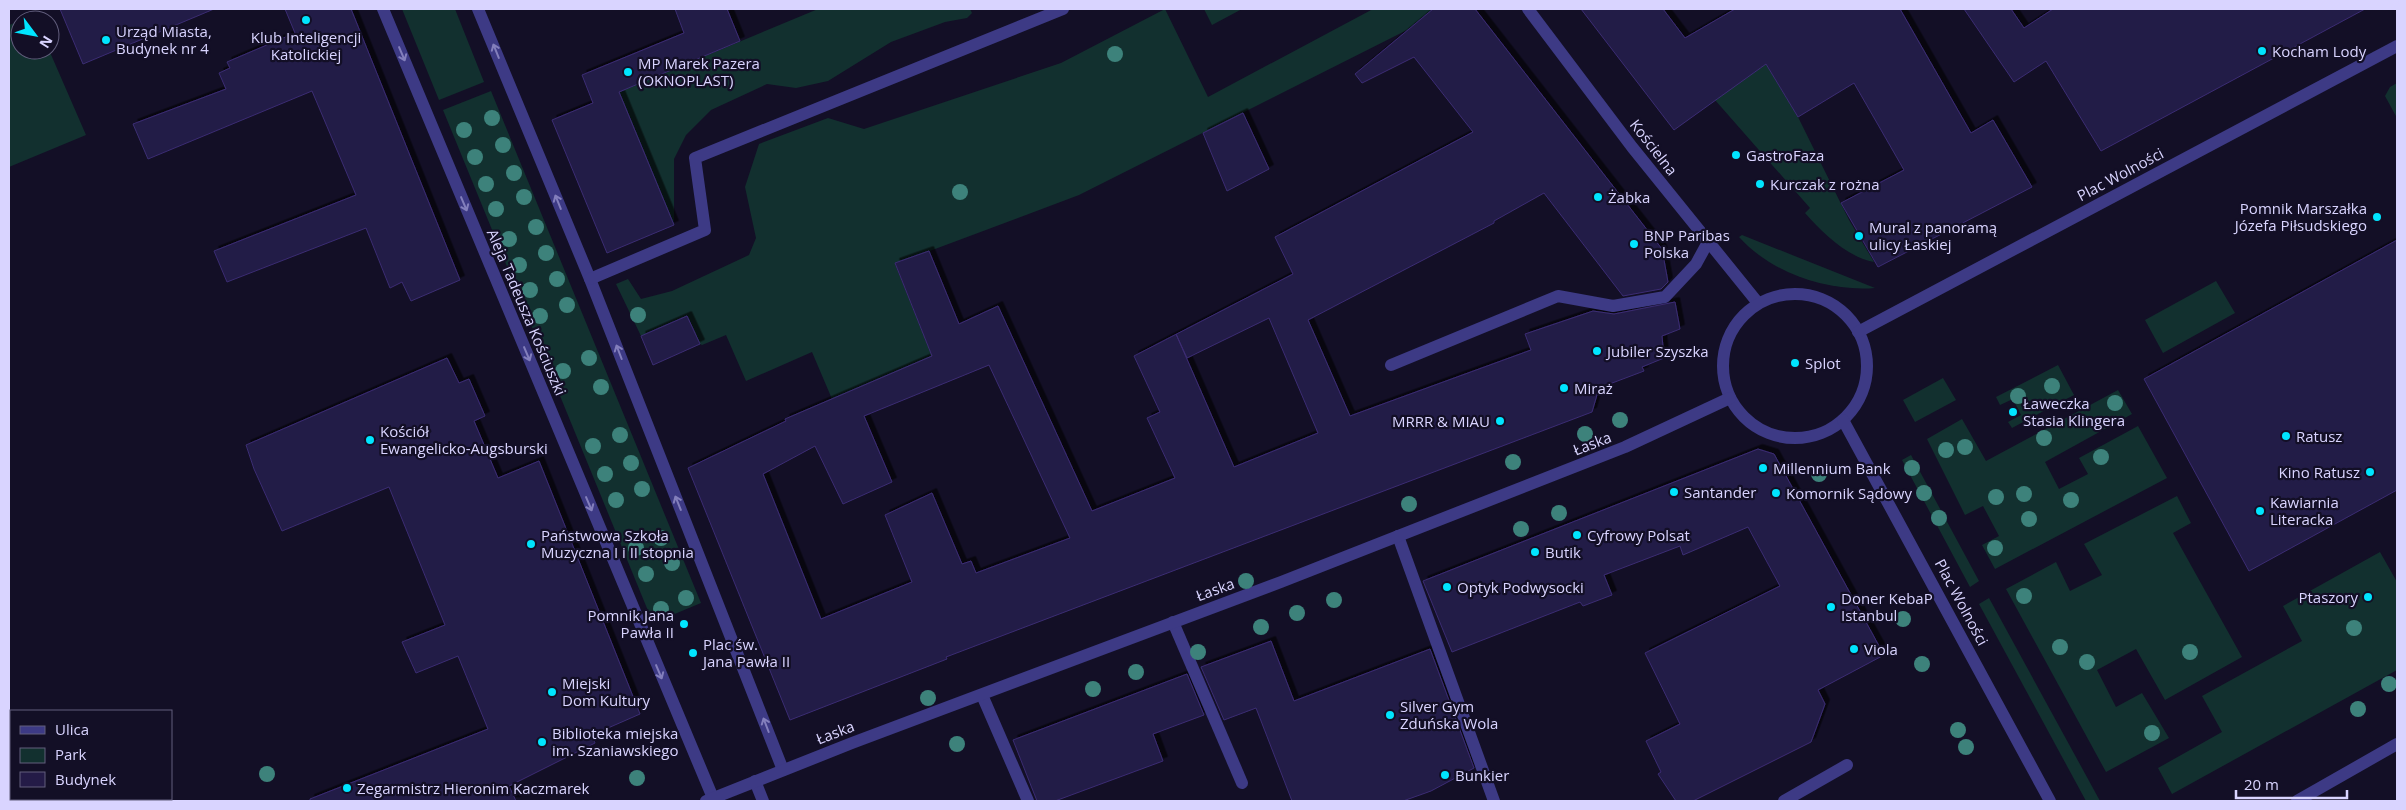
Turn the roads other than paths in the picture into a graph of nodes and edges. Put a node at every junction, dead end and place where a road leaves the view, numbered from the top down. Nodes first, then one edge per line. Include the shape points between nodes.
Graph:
1 (383, 9) edge
2 (478, 9) edge
3 (1063, 9) edge
4 (1528, 9) edge
5 (2397, 46) edge
6 (1708, 242) junction
7 (590, 279) junction
8 (1758, 304) junction
9 (1858, 332) junction
10 (1391, 365) dead end
11 (1730, 398) junction
12 (1842, 420) junction
13 (1398, 536) junction
14 (1173, 622) junction
15 (982, 695) junction
16 (2397, 744) edge
17 (1847, 765) dead end
18 (783, 770) junction
19 (755, 781) junction
20 (1242, 783) dead end
21 (710, 800) edge
22 (763, 801) edge
23 (1028, 801) edge
24 (1494, 801) edge
25 (1784, 801) edge
26 (2050, 801) edge
27 (2297, 801) edge

1 -> 21 street, Aleja Tadeusza Kościuszki
7 -> 2 street
3 - 7 street via 695,158 706,230
4 - 6 street, Kościelna
5 - 9 street, Plac Wolności
6 - 8 street, Kościelna
6 - 10 street via 1696,264 1664,297 1613,306 1558,296
18 -> 7 street
8 - 9 street via 1790,294 1814,296 1837,307
8 - 11 street via 1742,316 1727,341 1722,370
9 - 12 street via 1866,355 1866,378 1857,401
11 - 12 street via 1757,428 1786,437 1816,434
11 - 13 street, Łaska via 1625,447
12 - 26 street, Plac Wolności
13 - 14 street, Łaska
13 - 24 street
14 - 15 street, Łaska
14 - 20 street
15 - 18 street, Łaska
15 - 23 street
16 - 27 street
17 - 25 street
18 - 19 street, Łaska
19 - 21 street, Łaska
19 - 22 street

